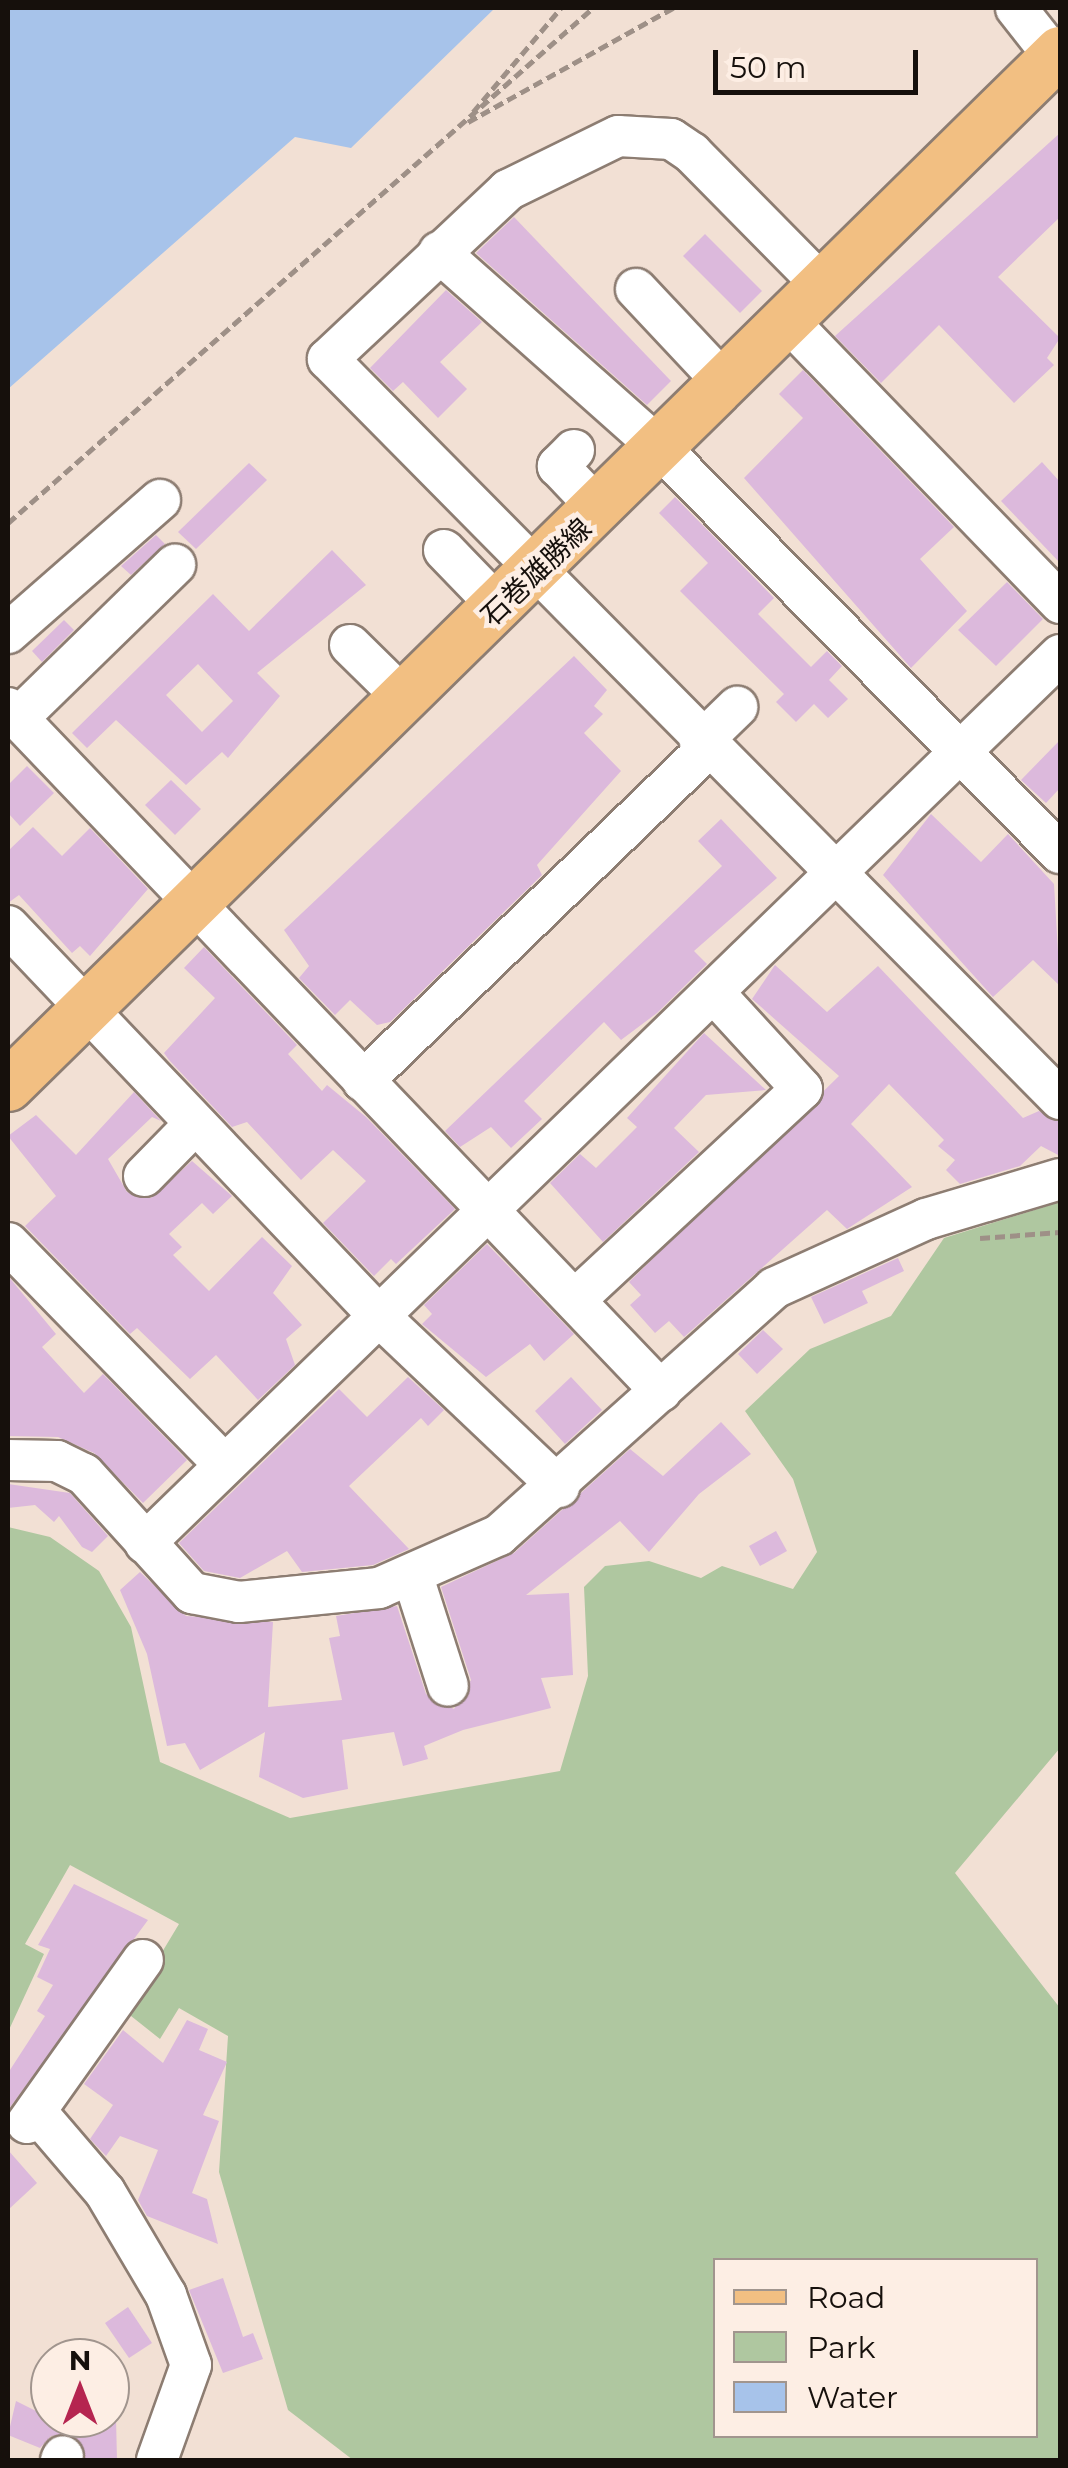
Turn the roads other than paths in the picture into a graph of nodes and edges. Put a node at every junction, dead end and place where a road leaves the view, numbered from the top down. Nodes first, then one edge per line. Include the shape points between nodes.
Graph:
1 (1016, 8) edge
2 (1059, 58) edge
3 (439, 252) junction
4 (825, 288) junction
5 (636, 289) dead end
6 (791, 324) junction
7 (726, 385) junction
8 (574, 450) dead end
9 (663, 451) junction
10 (160, 500) dead end
11 (600, 510) junction
12 (444, 550) dead end
13 (176, 566) dead end
14 (516, 591) junction
15 (1060, 603) edge
16 (8, 633) edge
17 (350, 644) dead end
18 (1060, 655) edge
19 (405, 700) junction
20 (737, 707) dead end
21 (12, 713) edge
22 (704, 746) junction
23 (966, 750) junction
24 (1060, 853) edge
25 (834, 874) junction
26 (194, 905) junction
27 (8, 926) edge
28 (714, 994) junction
29 (85, 1011) junction
30 (363, 1081) junction
31 (8, 1086) edge
32 (1060, 1100) edge
33 (194, 1125) junction
34 (144, 1176) dead end
35 (1060, 1179) edge
36 (493, 1210) junction
37 (8, 1244) edge
38 (576, 1298) junction
39 (380, 1317) junction
40 (661, 1391) junction
41 (8, 1460) edge
42 (224, 1464) junction
43 (558, 1487) junction
44 (144, 1543) junction
45 (413, 1576) junction
46 (448, 1686) dead end
47 (143, 1960) dead end
48 (157, 2460) edge

1 - 2 street
2 - 4 main road, 石巻雄勝線
3 - 4 street via 508,190 641,133 692,153
3 - 9 street
3 - 14 street via 328,359
4 - 6 main road, 石巻雄勝線
5 - 7 street
6 - 7 main road, 石巻雄勝線
6 - 15 street
7 - 9 main road, 石巻雄勝線
8 - 11 street via 558,466
9 - 11 main road, 石巻雄勝線
9 - 23 street
10 - 16 street
11 - 14 main road, 石巻雄勝線
12 - 14 street
13 - 21 street
14 - 19 main road, 石巻雄勝線
14 - 22 street
17 - 19 street
18 - 23 street
19 - 26 main road, 石巻雄勝線
20 - 22 street
21 - 26 street
22 - 25 street
22 - 30 street
23 - 24 street
23 - 25 street
25 - 28 street
25 - 32 street
26 - 29 main road, 石巻雄勝線
26 - 30 street
27 - 29 street
28 - 36 street
28 - 38 street via 802,1088
29 - 31 main road, 石巻雄勝線
29 - 33 street
30 - 36 street
33 - 34 street
33 - 39 street
35 - 40 street via 926,1220 774,1288
36 - 38 street
36 - 39 street
37 - 42 street
38 - 40 street
39 - 42 street
39 - 43 street
40 - 43 street
41 - 44 street via 57,1461 84,1474
42 - 44 street
43 - 45 street via 499,1535
44 - 45 street via 192,1594 211,1600 336,1598
45 - 46 street
47 - 48 street via 33,2119 114,2207 166,2296 191,2365

